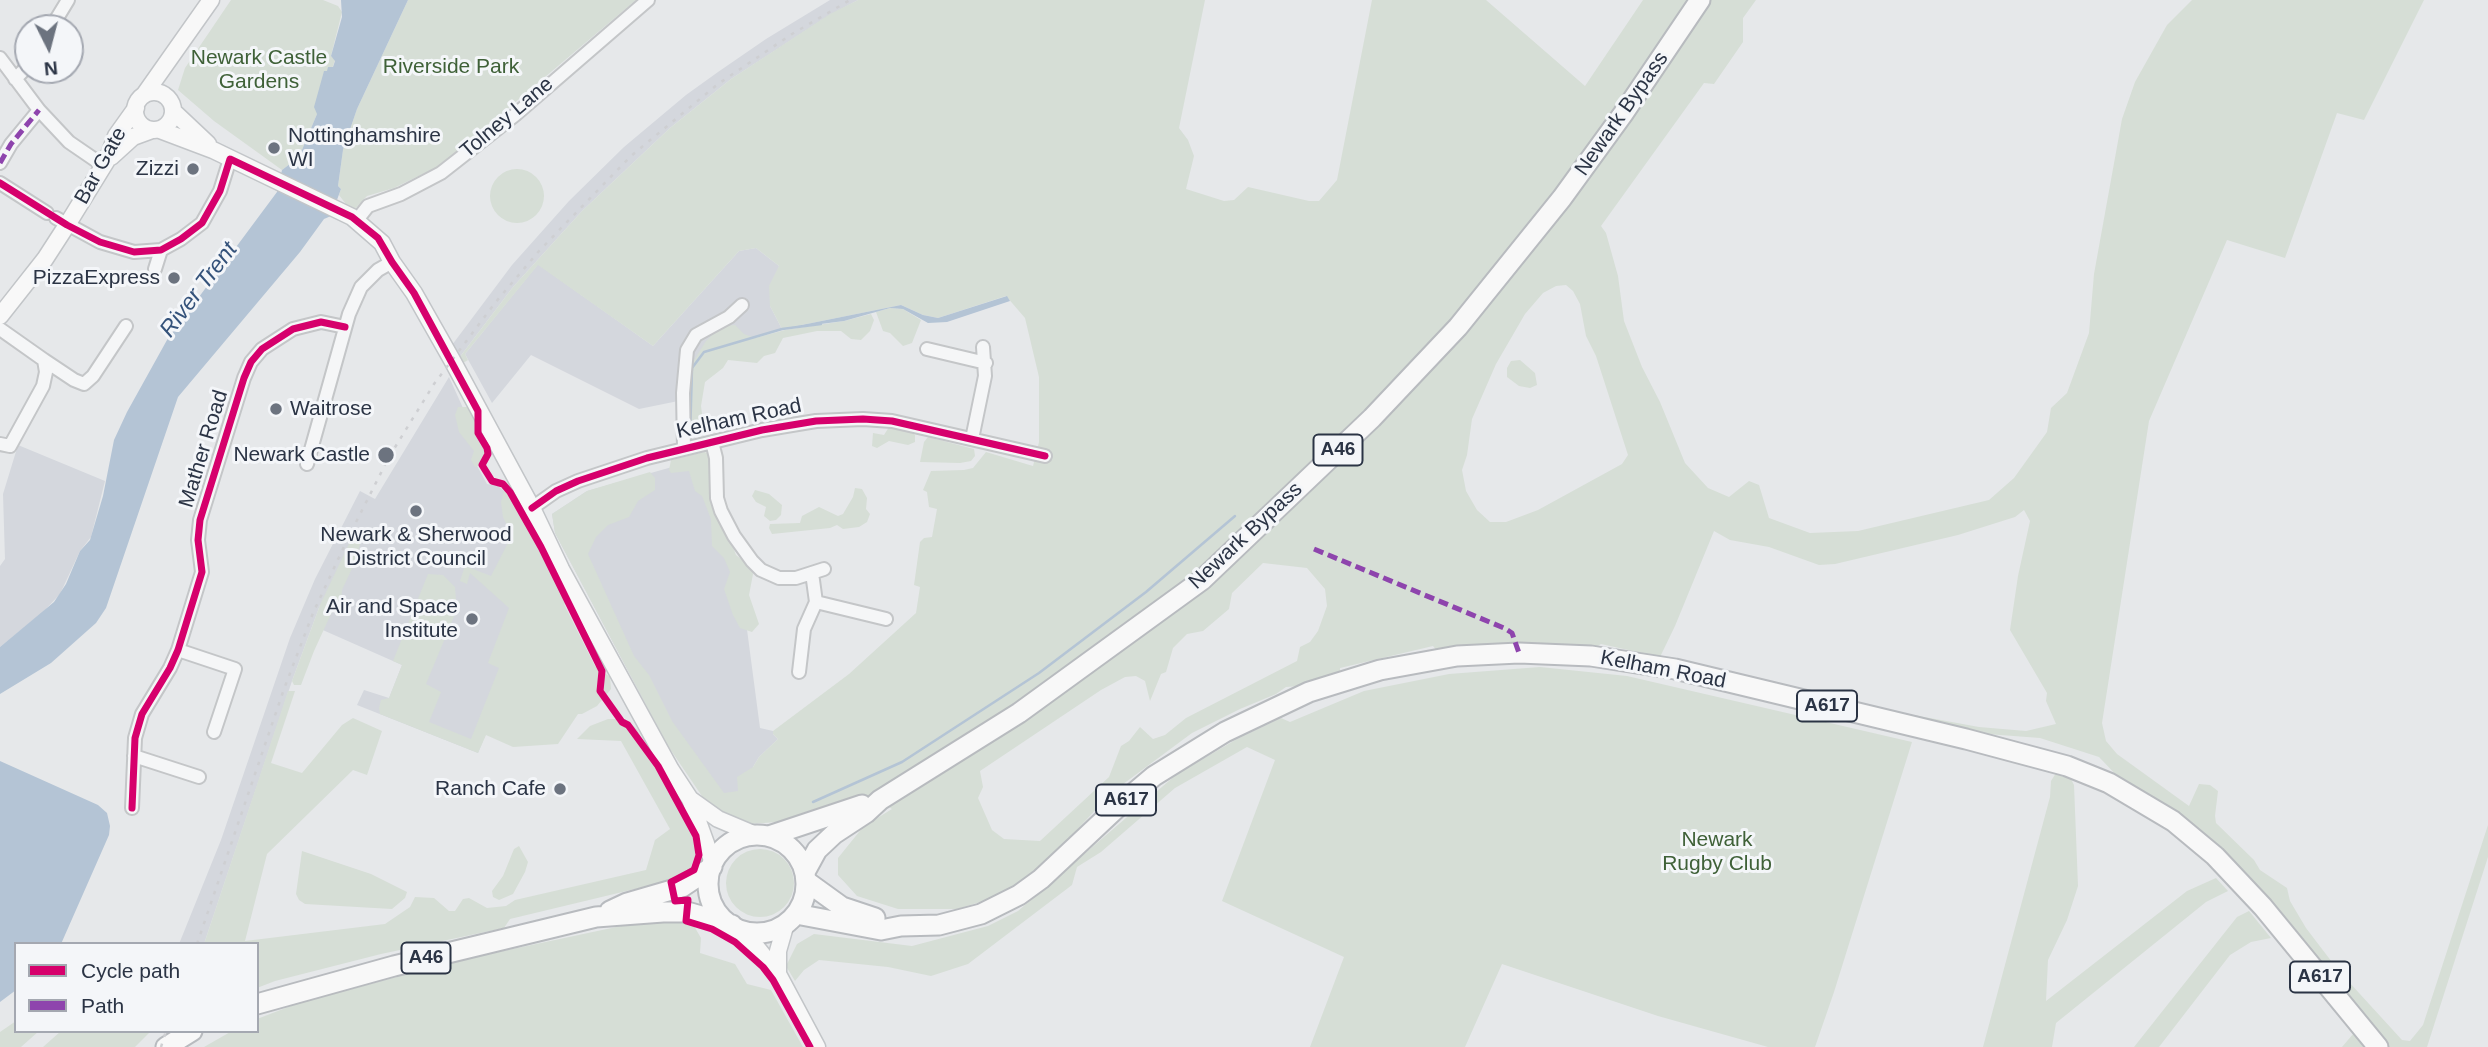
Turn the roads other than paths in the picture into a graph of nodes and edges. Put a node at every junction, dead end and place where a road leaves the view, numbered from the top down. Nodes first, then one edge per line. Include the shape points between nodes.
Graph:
1 (211, 0) edge
2 (648, 0) edge
3 (1700, 0) edge
4 (171, 57) junction
5 (0, 58) edge
6 (14, 78) edge
7 (19, 84) edge
8 (165, 95) junction
9 (140, 102) junction
10 (39, 110) junction
11 (174, 112) junction
12 (156, 130) junction
13 (214, 149) junction
14 (230, 159) junction
15 (0, 163) edge
16 (106, 163) junction
17 (0, 183) edge
18 (57, 219) junction
19 (358, 220) junction
20 (161, 250) junction
21 (391, 262) junction
22 (155, 269) dead end
23 (742, 305) dead end
24 (0, 316) edge
25 (127, 326) dead end
26 (345, 327) junction
27 (0, 329) edge
28 (983, 347) dead end
29 (927, 349) dead end
30 (44, 360) junction
31 (986, 363) junction
32 (972, 439) junction
33 (712, 442) junction
34 (5, 445) edge
35 (684, 449) junction
36 (1045, 456) dead end
37 (307, 464) dead end
38 (532, 508) junction
39 (816, 602) junction
40 (879, 621) dead end
41 (177, 650) junction
42 (799, 672) dead end
43 (214, 732) dead end
44 (134, 756) junction
45 (199, 777) dead end
46 (690, 799) junction
47 (880, 800) junction
48 (132, 808) dead end
49 (763, 836) junction
50 (712, 865) junction
51 (806, 877) junction
52 (596, 918) junction
53 (791, 918) junction
54 (734, 926) junction
55 (901, 926) junction
56 (778, 974) junction
57 (259, 1003) edge
58 (189, 1033) edge
59 (815, 1044) edge
60 (168, 1046) edge
61 (2378, 1047) edge

1 - 4 main road, Bar Gate
2 - 19 street, Tolney Lane via 441,173 372,204
3 - 47 highway, Newark Bypass / A46 via 1562,198 1458,327 1372,418 1202,580 1018,713
4 - 8 main road
4 - 9 main road, Bar Gate
5 - 6 street
7 - 10 street
8 - 9 main road via 155,92
8 - 11 main road
9 - 12 main road via 137,120
9 - 16 main road, Bar Gate via 116,136
10 - 15 street
10 - 16 street via 69,142
11 - 12 main road via 169,123
11 - 13 main road
12 - 13 main road
12 - 16 main road via 133,137
13 - 14 main road
14 - 19 main road
14 - 20 street via 220,191 202,223
16 - 18 main road, Bar Gate
17 - 18 street
18 - 20 street via 100,242 134,252
18 - 24 main road, Bar Gate via 45,259
19 - 21 main road via 382,243
20 - 22 street
21 - 26 street via 361,287
21 - 38 main road via 414,293
23 - 35 street via 696,335 687,350
25 - 30 street via 84,384
26 - 37 street
26 - 41 street, Mather Road via 321,322 297,328 262,349 251,362 200,520 202,572
27 - 30 street
28 - 31 street
29 - 31 street
30 - 34 street via 43,386
31 - 32 street
32 - 33 street, Kelham Road via 892,421 839,419
32 - 36 street, Kelham Road
33 - 35 street, Kelham Road
33 - 39 street via 717,498 734,536 761,570 779,578 818,571
35 - 38 street, Kelham Road via 596,474 556,491
38 - 46 main road via 643,722
39 - 40 street
39 - 42 street via 804,629
41 - 43 street via 240,666
41 - 44 street, Mather Road via 142,714
44 - 45 street
44 - 48 street, Mather Road
46 - 49 main road via 718,820
46 - 50 main road
47 - 49 highway, Newark Bypass / A46
47 - 51 highway, Newark Bypass / A46 via 817,850
49 - 50 highway via 732,842
49 - 51 highway via 792,849
50 - 52 highway, A46 via 682,887
50 - 54 highway via 710,896 717,911
51 - 53 highway via 804,898
51 - 55 highway, Kelham Road / A617 via 842,907
52 - 54 highway, A46 via 687,912
52 - 57 highway, A46
53 - 54 highway via 762,932
53 - 55 highway, Kelham Road / A617 via 881,930
53 - 56 main road via 778,951
54 - 56 main road
55 - 61 highway, Kelham Road / A617 via 959,921 1001,905 1041,879 1154,776 1225,732 1299,697 1360,675 1418,662 1497,653 1581,655 1646,663 1966,739 2067,766 2131,794 2215,856
56 - 59 main road
58 - 60 highway

